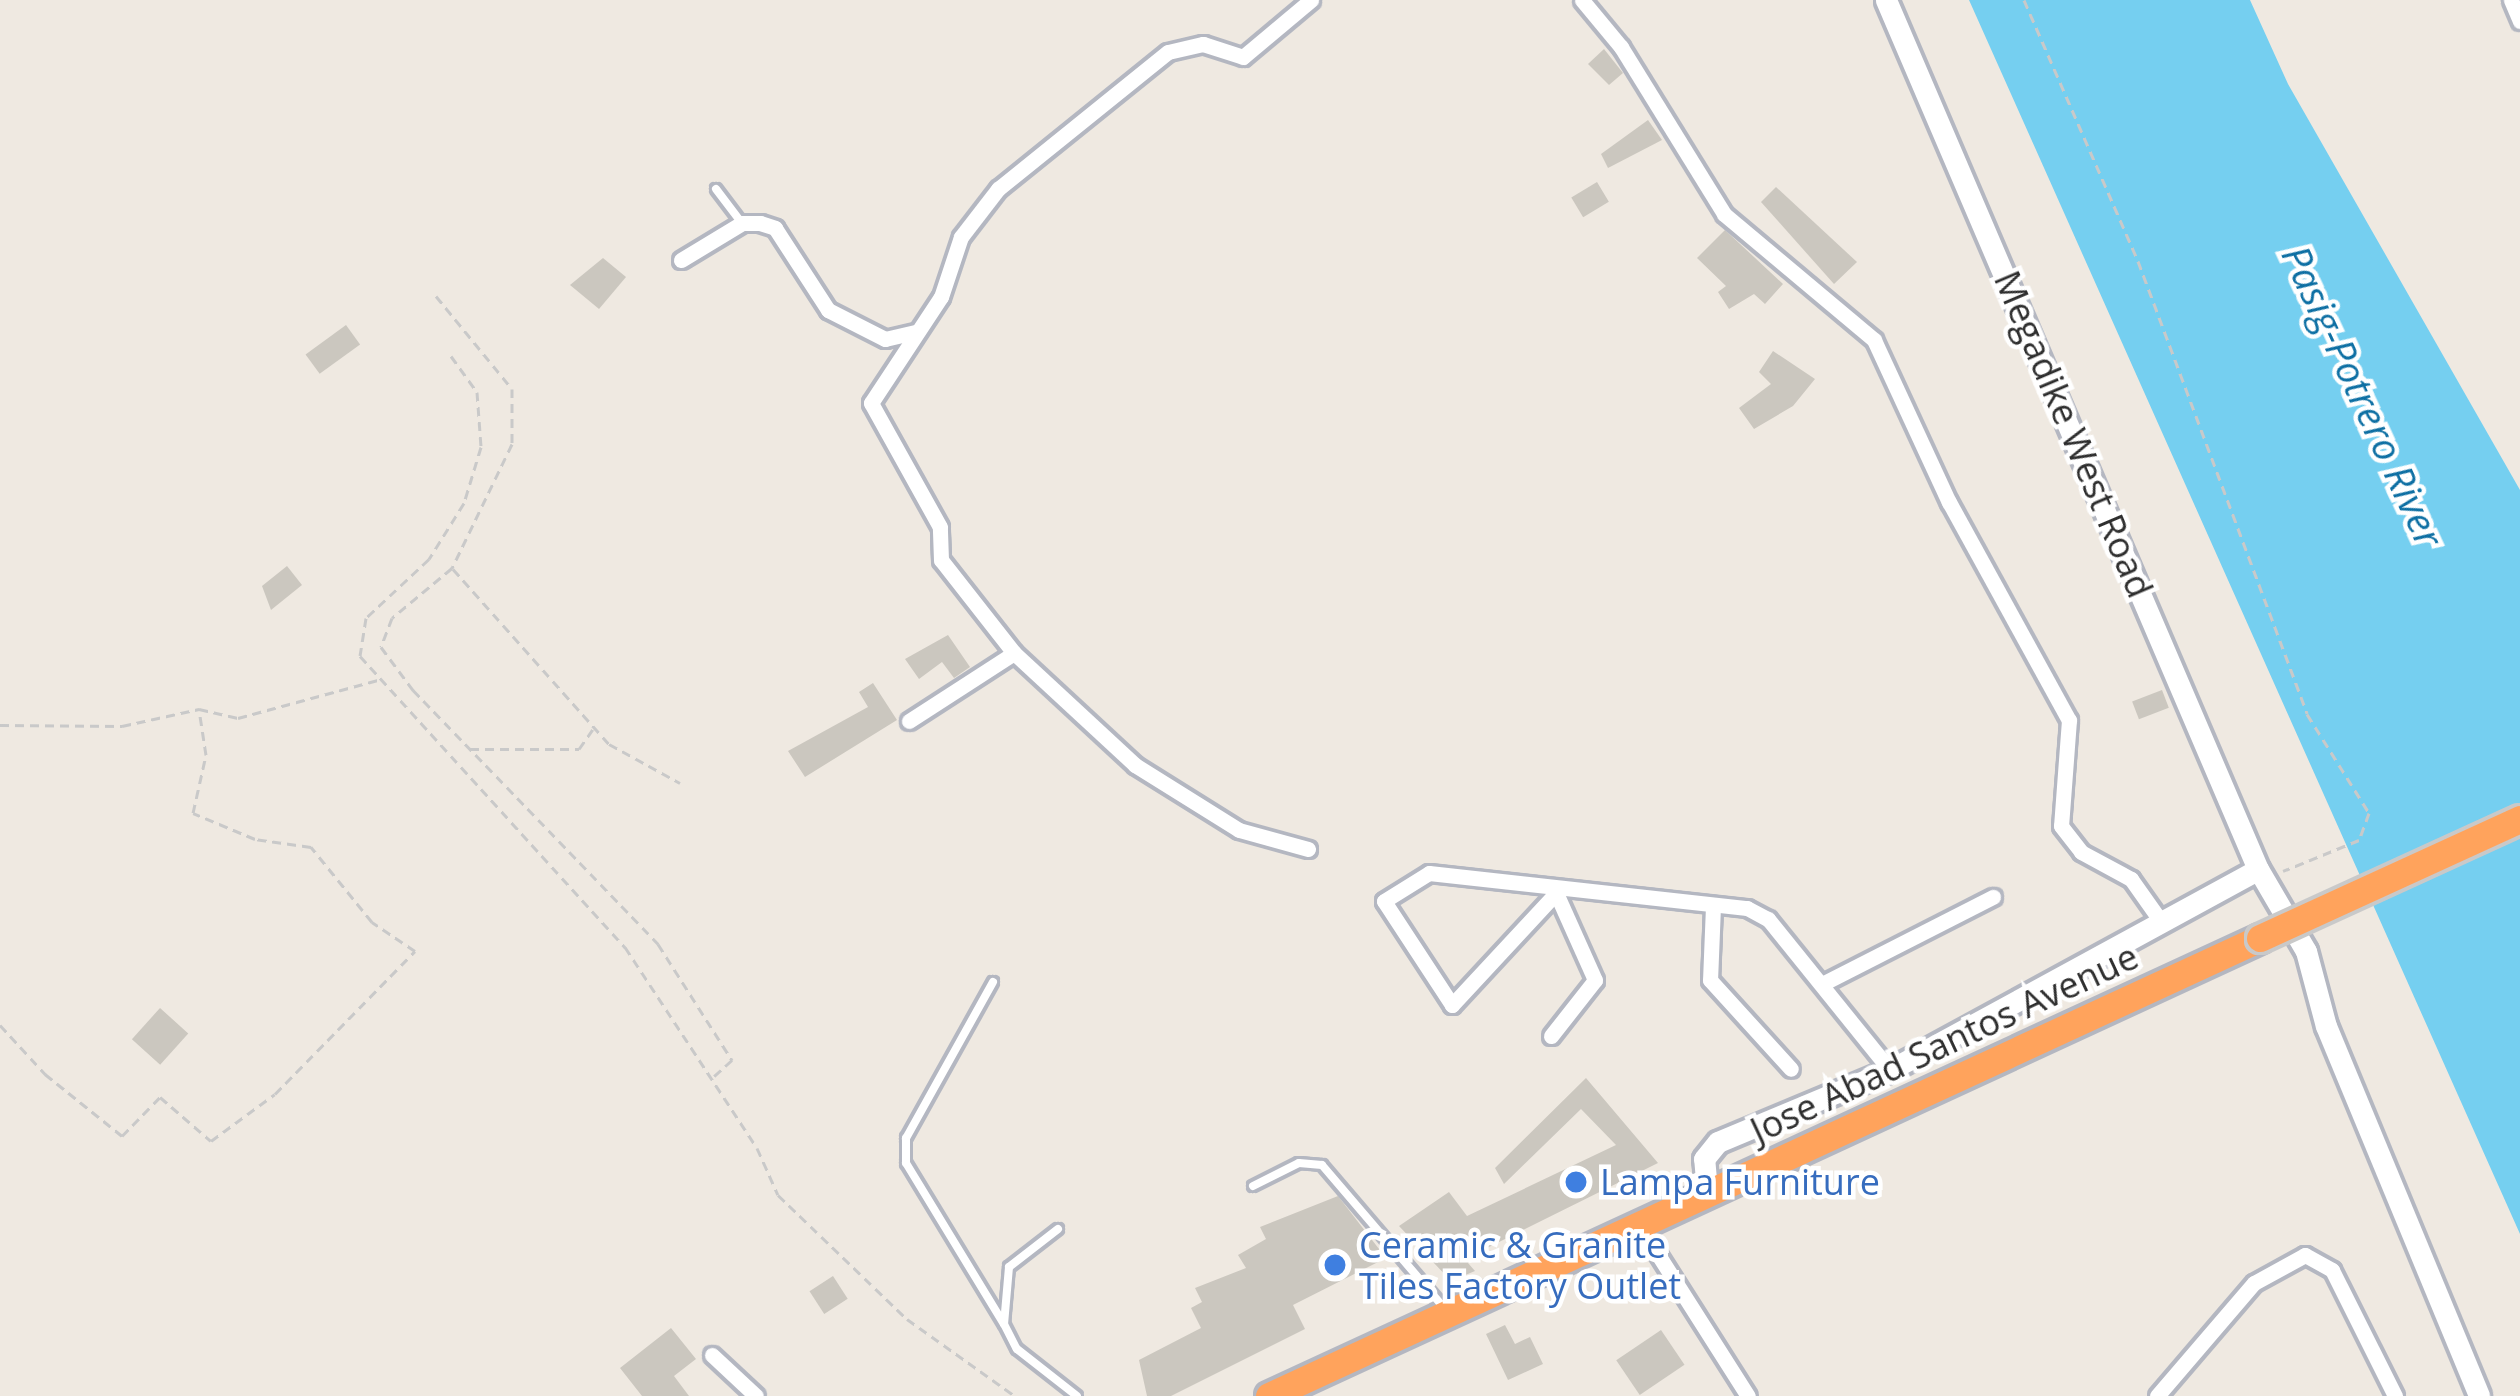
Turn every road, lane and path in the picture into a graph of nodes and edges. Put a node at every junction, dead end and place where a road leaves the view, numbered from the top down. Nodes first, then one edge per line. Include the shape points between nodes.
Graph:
1 (1311, 0) edge
2 (1582, 0) edge
3 (1886, 0) edge
4 (2024, 0) edge
5 (2511, 0) edge
6 (2520, 21) edge
7 (716, 190) dead end
8 (742, 223) junction
9 (681, 260) dead end
10 (436, 296) dead end
11 (916, 332) junction
12 (451, 356) dead end
13 (452, 568) junction
14 (1014, 653) junction
15 (380, 680) junction
16 (199, 709) junction
17 (909, 721) dead end
18 (0, 724) edge
19 (593, 728) junction
20 (468, 749) junction
21 (680, 783) dead end
22 (2520, 819) edge
23 (1308, 849) dead end
24 (2262, 873) junction
25 (1556, 893) junction
26 (1993, 897) dead end
27 (1713, 906) junction
28 (2162, 922) junction
29 (993, 982) dead end
30 (1822, 983) junction
31 (0, 1024) edge
32 (1550, 1036) dead end
33 (1791, 1069) dead end
34 (1890, 1070) junction
35 (713, 1076) junction
36 (1253, 1186) dead end
37 (1707, 1191) junction
38 (1638, 1222) junction
39 (1058, 1229) dead end
40 (1448, 1312) junction
41 (1004, 1324) junction
42 (712, 1355) dead end
43 (756, 1396) edge
44 (1015, 1396) edge
45 (1076, 1396) edge
46 (1269, 1396) edge
47 (1748, 1396) edge
48 (2157, 1396) edge
49 (2395, 1396) edge
50 (2479, 1396) edge

1 - 11 street via 1243,57 1203,44 1168,52 998,189 961,237 941,297
2 - 28 street via 1622,47 1680,154 1724,214 1874,340 1949,502 2069,720 2061,826 2074,847 2131,879
3 - 24 street, Megadike West Road
4 - 24 path via 2138,261 2307,715 2369,813 2359,840
5 - 6 street
7 - 8 lane
8 - 9 street
8 - 11 street via 775,228 828,310 885,339
10 - 13 path via 512,388 515,416 495,484
11 - 14 street via 871,403 940,527 941,560
12 - 15 path via 477,392 481,446 464,503 429,559 360,631 360,656
13 - 19 path
13 - 20 path via 392,618 381,647
14 - 17 street
14 - 23 street via 1136,765 1239,830
15 - 16 path via 238,718
15 - 35 path via 625,946
16 - 18 path via 122,726
16 - 31 path via 206,755 194,813 255,839 310,848 373,922 415,951 275,1094 211,1141 160,1097 122,1136 45,1074
19 - 20 path via 579,749
19 - 21 path via 635,763
20 - 35 path via 658,944 732,1060
22 - 37 highway, Jose Abad Santos Avenue, bridge
24 - 28 street
24 - 50 street, Megadike West Road via 2306,951 2326,1026
25 - 25 street via 1452,1005 1384,901 1429,873
25 - 27 street
25 - 32 street via 1595,980
26 - 30 street
27 - 30 street via 1768,919
27 - 33 street via 1710,980
28 - 34 street
29 - 41 lane via 906,1138 906,1163
30 - 34 street
34 - 37 street via 1718,1142 1704,1159
35 - 44 path via 778,1196 907,1318
36 - 40 lane via 1299,1163 1322,1166
37 - 38 highway, Jose Abad Santos Avenue
38 - 40 highway, Jose Abad Santos Avenue
38 - 47 street
39 - 41 lane via 1009,1267
40 - 46 highway, Jose Abad Santos Avenue
41 - 45 lane via 1017,1348
42 - 43 street
48 - 49 street via 2254,1283 2305,1255 2332,1270

